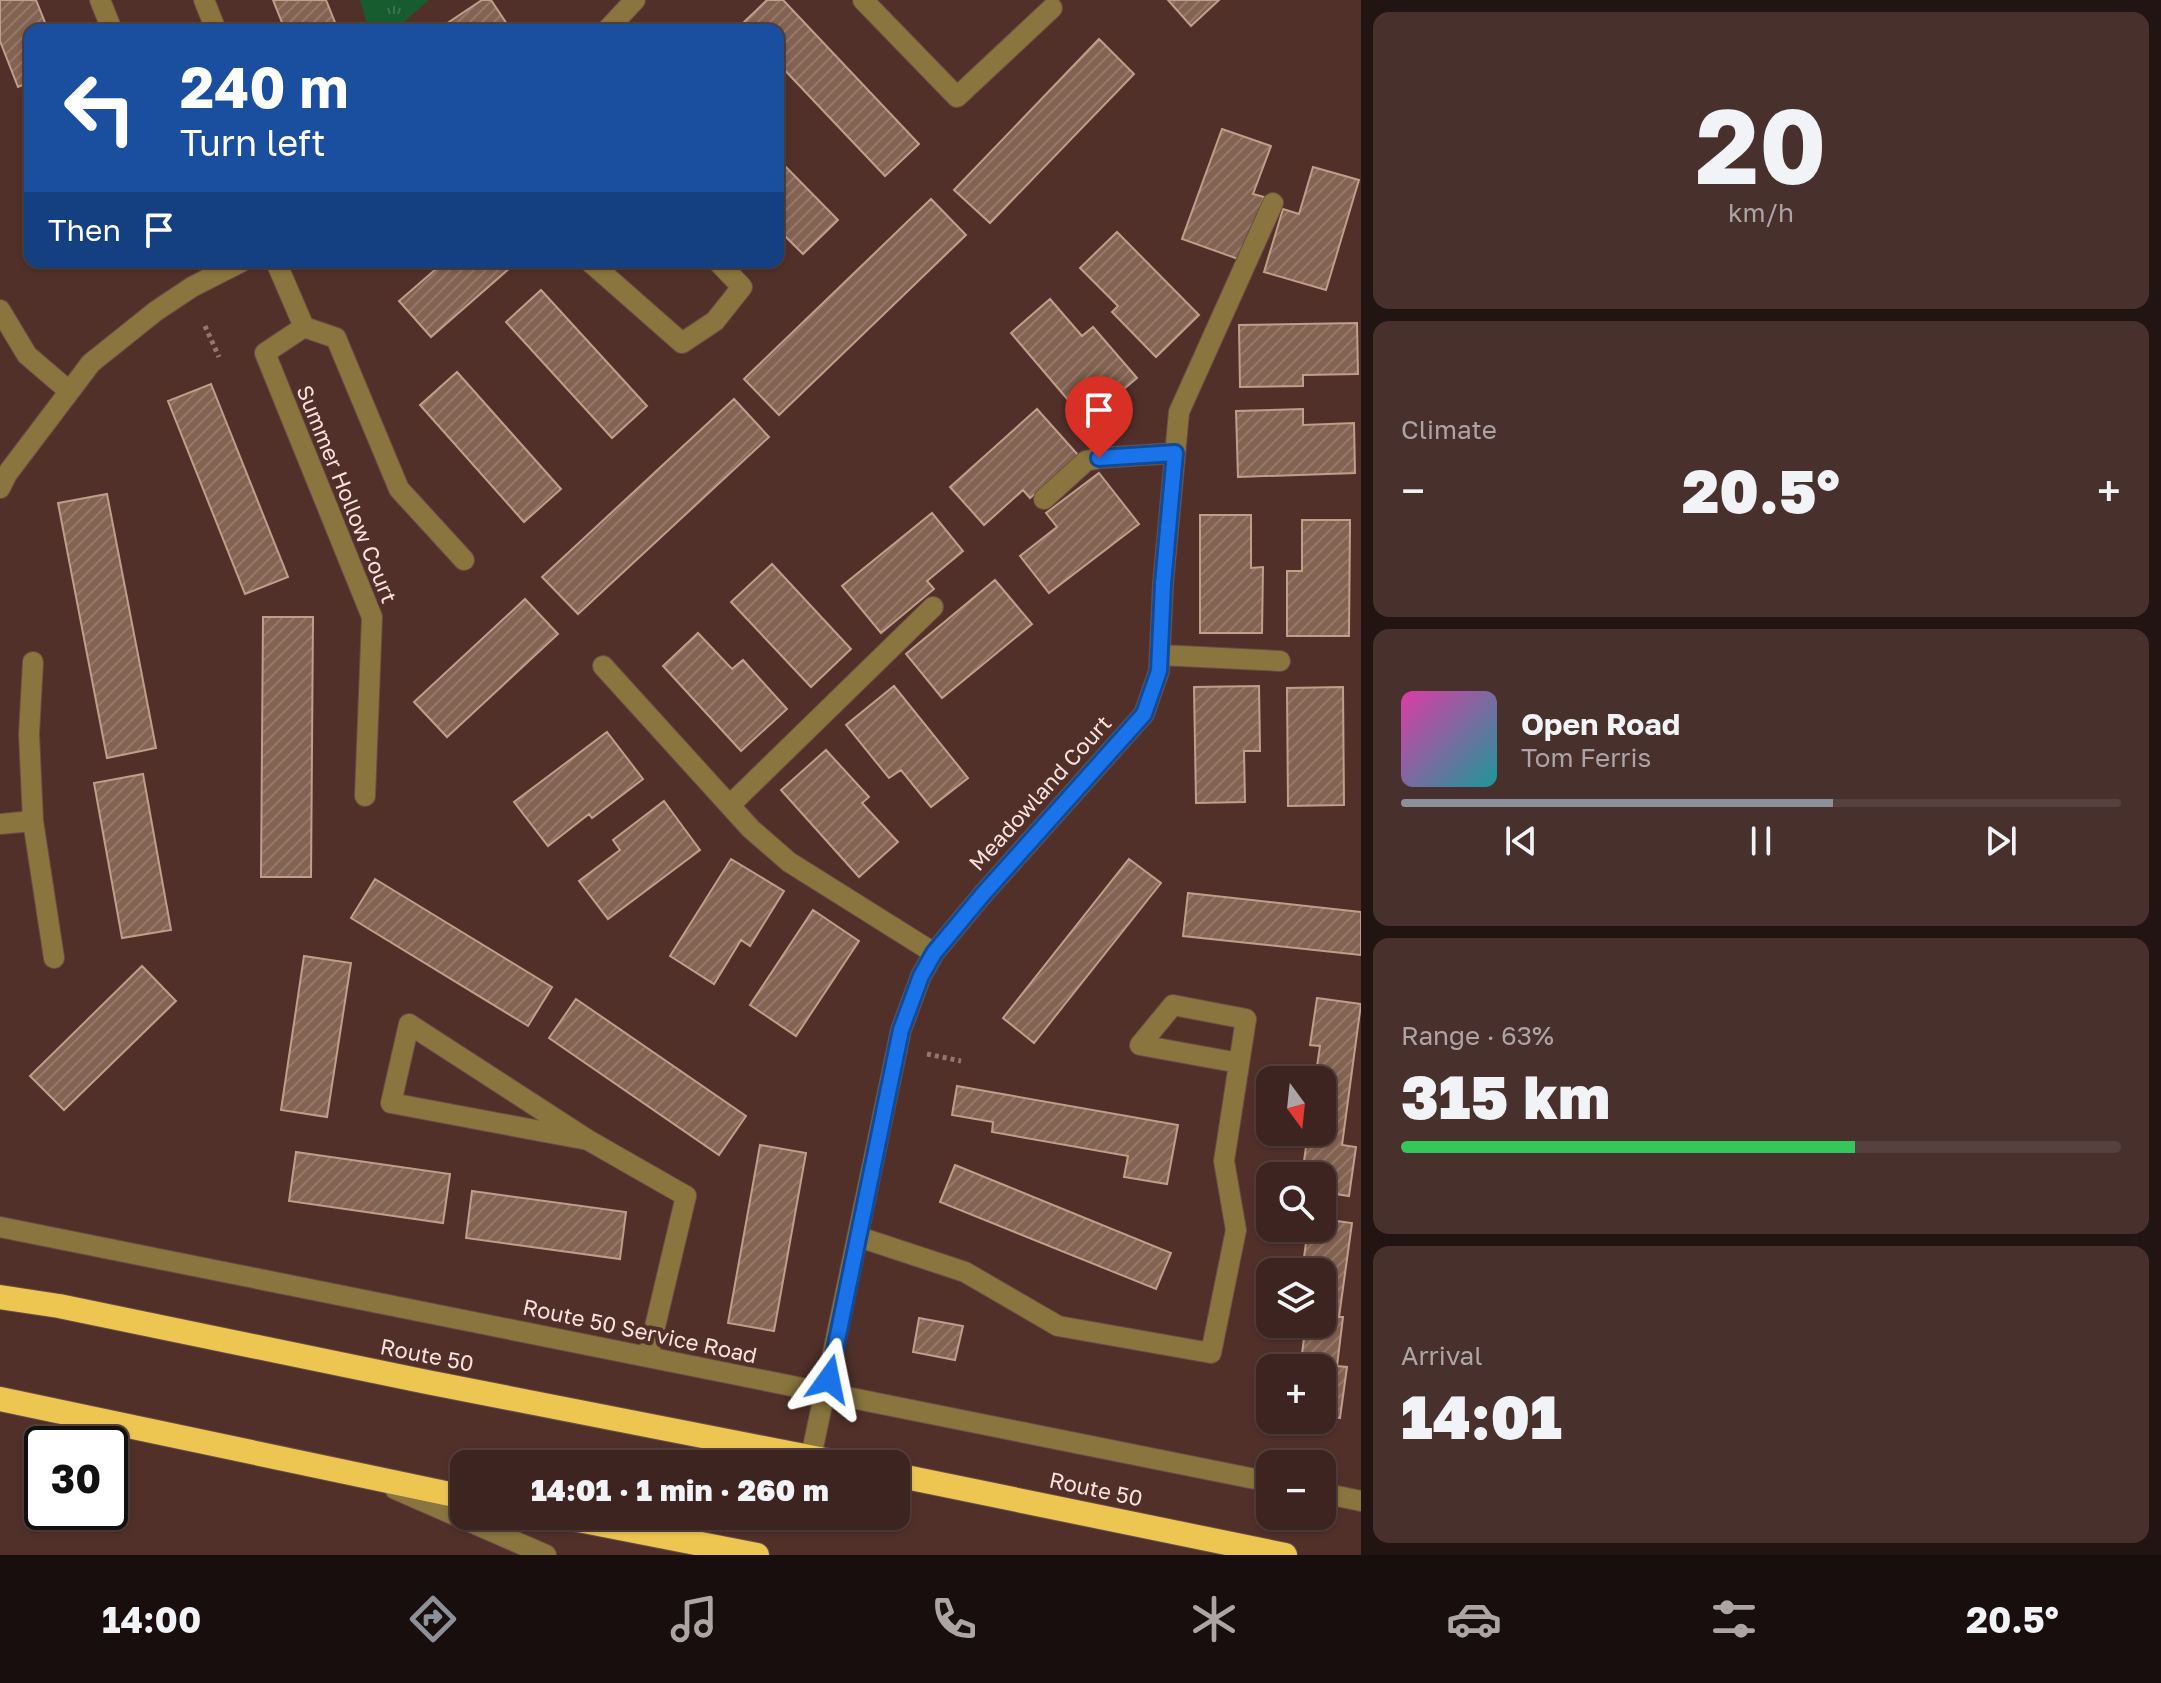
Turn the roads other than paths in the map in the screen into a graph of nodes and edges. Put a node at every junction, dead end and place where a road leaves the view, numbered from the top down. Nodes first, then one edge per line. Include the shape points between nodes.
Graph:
1 (100, 0) edge
2 (204, 0) edge
3 (635, 0) edge
4 (863, 0) edge
5 (1052, 8) dead end
6 (110, 24) edge
7 (214, 24) edge
8 (613, 24) edge
9 (1273, 203) dead end
10 (229, 268) edge
11 (279, 268) edge
12 (597, 268) edge
13 (724, 268) edge
14 (0, 310) edge
15 (304, 327) junction
16 (69, 391) junction
17 (1175, 453) junction
18 (0, 488) edge
19 (1044, 499) dead end
20 (464, 560) dead end
21 (933, 607) dead end
22 (1160, 655) junction
23 (1280, 661) dead end
24 (33, 662) dead end
25 (603, 666) dead end
26 (365, 796) dead end
27 (730, 805) junction
28 (33, 821) junction
29 (0, 824) edge
30 (934, 953) junction
31 (54, 958) dead end
32 (1239, 1063) junction
33 (588, 1140) junction
34 (0, 1227) edge
35 (859, 1237) junction
36 (0, 1297) edge
37 (648, 1356) junction
38 (826, 1394) junction
39 (0, 1399) edge
40 (775, 1450) edge
41 (813, 1450) edge
42 (910, 1478) edge
43 (1256, 1479) edge
44 (373, 1480) junction
45 (450, 1494) edge
46 (1336, 1496) edge
47 (1361, 1501) edge
48 (629, 1530) edge
49 (546, 1555) edge
50 (757, 1555) edge
51 (1285, 1555) edge

1 - 6 street
2 - 7 street
3 - 8 street
4 - 5 street via 957,97
9 - 17 street, Meadowland Court via 1179,412
10 - 16 street via 156,311 91,363
11 - 15 street
12 - 13 street via 682,343 715,321 742,287
14 - 16 street via 27,355
15 - 20 street via 336,338 399,489
15 - 26 street, Summer Hollow Court via 265,353 372,617
16 - 18 street
17 - 19 street via 1086,461
17 - 22 street, Meadowland Court
21 - 27 street
22 - 23 street
22 - 30 street, Meadowland Court via 1144,714
24 - 28 street
25 - 27 street
27 - 30 street via 789,862
28 - 29 street
28 - 31 street
30 - 35 street, Meadowland Court via 901,1030
32 - 32 street via 1246,1019 1173,1005 1140,1045
32 - 35 street via 1224,1161 1236,1230 1211,1353 1058,1326 965,1272
33 - 33 street via 499,1082 409,1024 391,1103
33 - 37 street via 686,1196
34 - 37 street, Route 50 Service Road
35 - 38 street, Meadowland Court
36 - 40 highway, Route 50
37 - 38 street, Route 50 Service Road
38 - 41 street, Meadowland Court
38 - 43 street, Route 50 Service Road
39 - 44 highway
42 - 51 highway, Route 50
44 - 45 highway
44 - 49 street
46 - 47 street
48 - 50 highway

